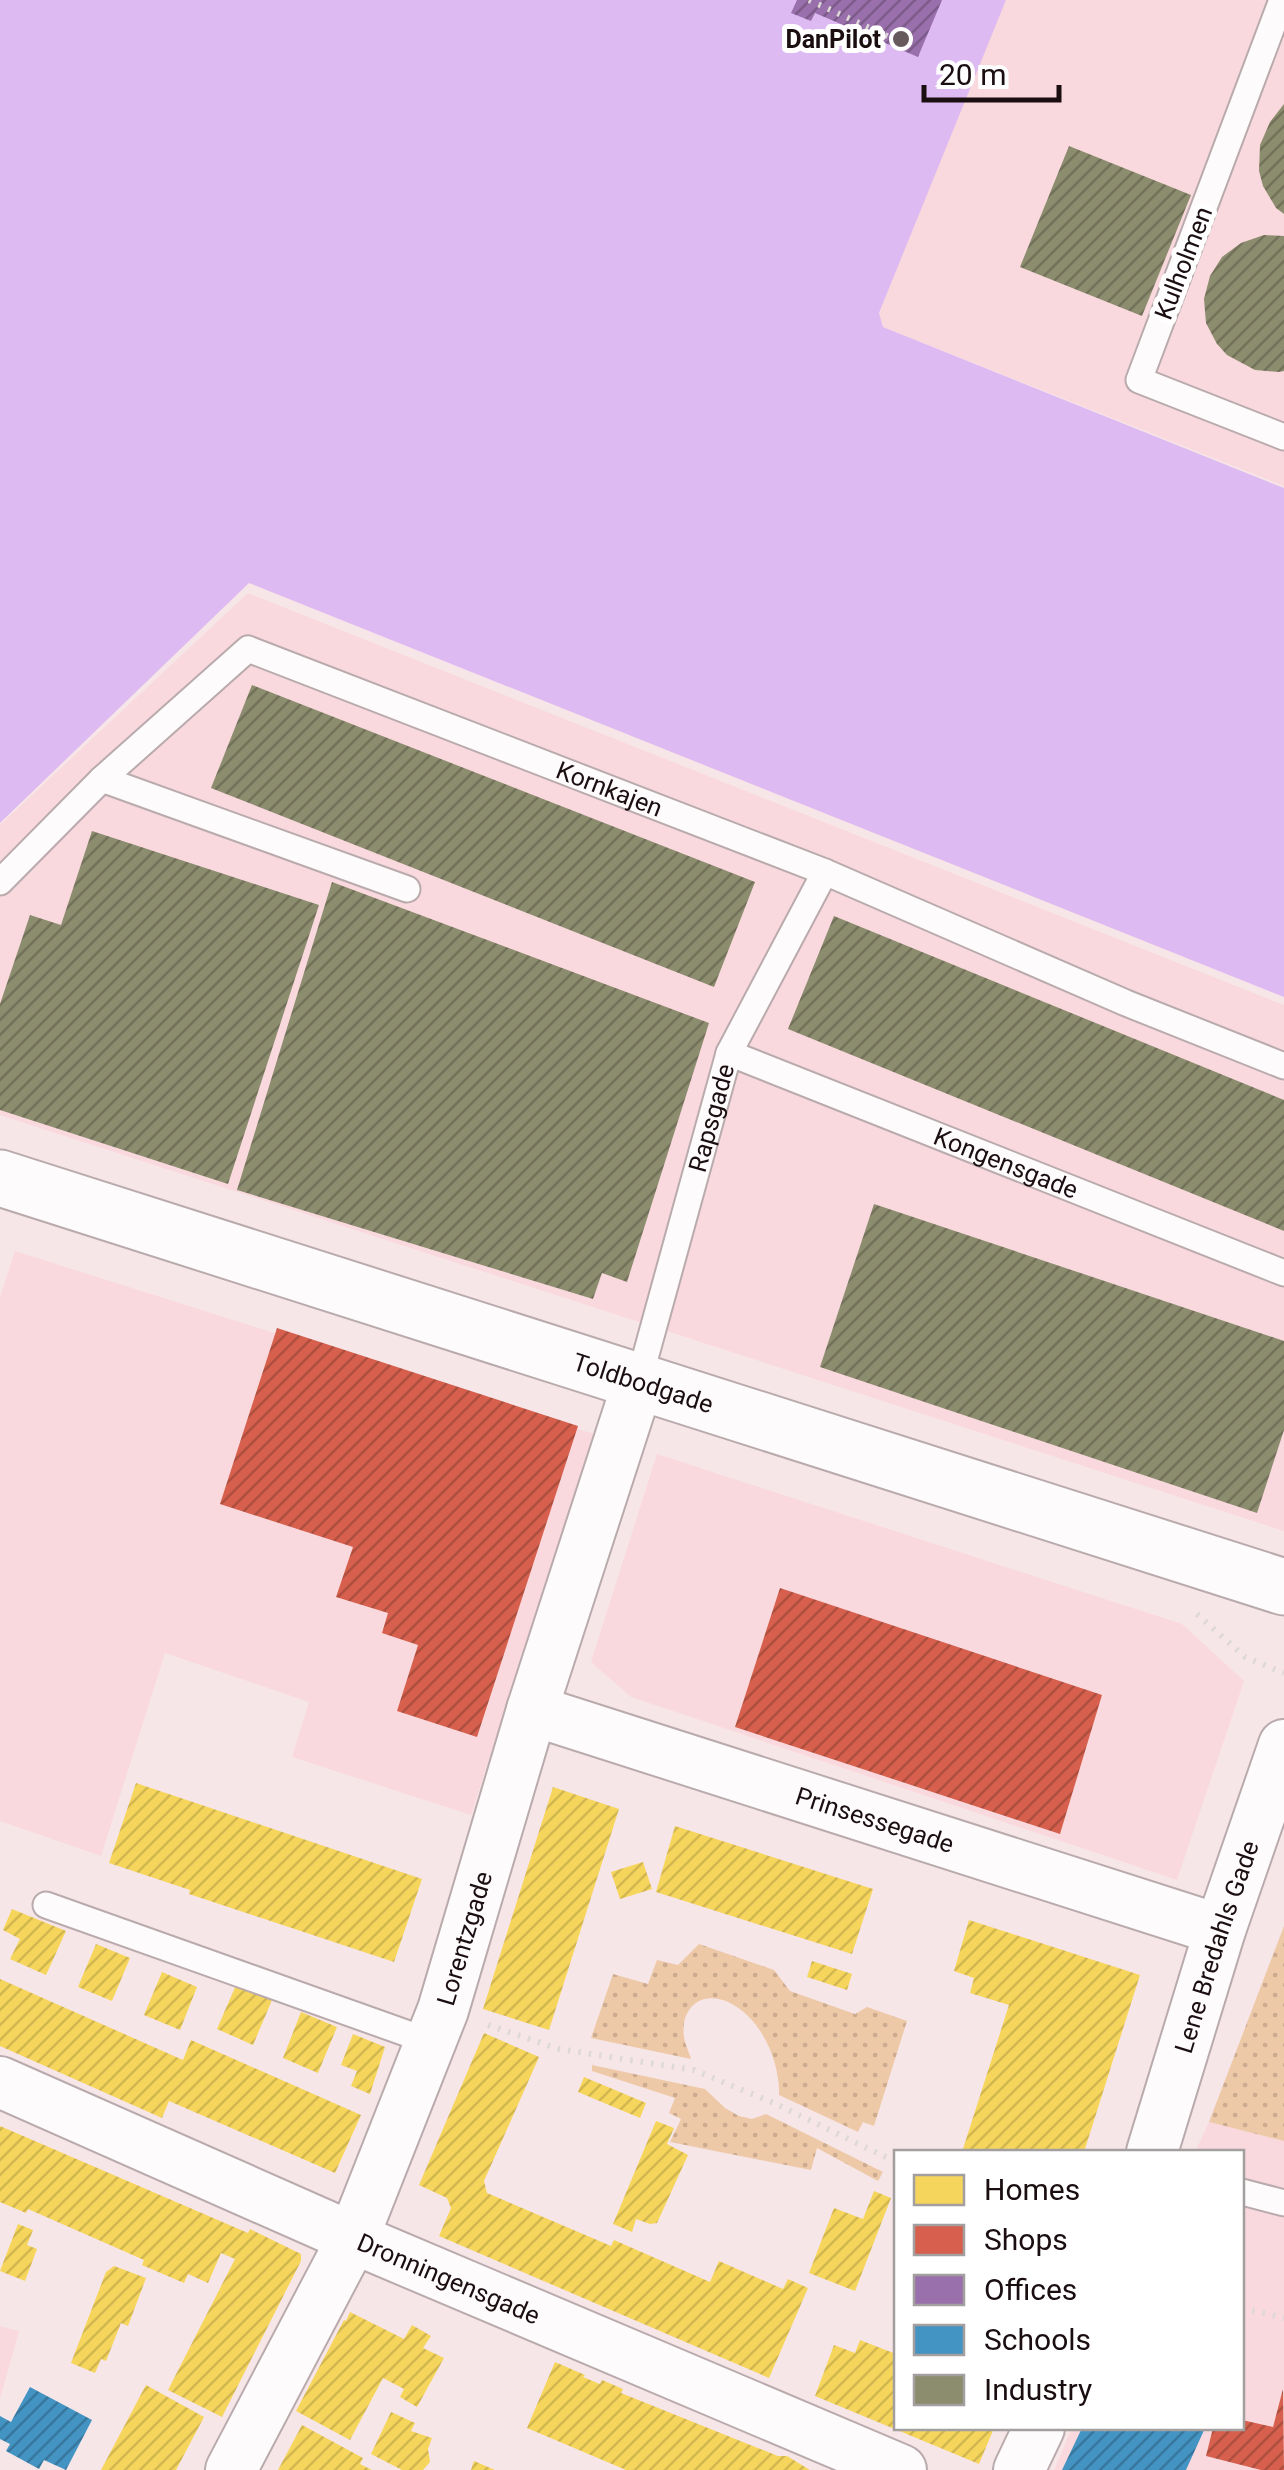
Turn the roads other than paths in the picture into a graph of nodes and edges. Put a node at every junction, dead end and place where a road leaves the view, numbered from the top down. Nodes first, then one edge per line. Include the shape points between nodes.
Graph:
1 (1282, 0) edge
2 (1284, 437) edge
3 (102, 778) junction
4 (825, 872) junction
5 (0, 882) edge
6 (407, 889) dead end
7 (729, 1053) junction
8 (1284, 1066) edge
9 (0, 1178) edge
10 (1284, 1272) edge
11 (639, 1380) junction
12 (1284, 1587) edge
13 (532, 1710) junction
14 (1284, 1745) edge
15 (46, 1905) dead end
16 (1220, 1930) junction
17 (437, 2026) junction
18 (0, 2082) edge
19 (1153, 2150) edge
20 (1244, 2192) edge
21 (1284, 2202) edge
22 (353, 2238) junction
23 (1038, 2430) edge
24 (230, 2470) edge
25 (901, 2470) edge
26 (1019, 2470) edge

1 - 2 lane, Kulholmen via 1139,380
3 - 4 lane, Kornkajen via 248,649
3 - 5 lane, Kornkajen
3 - 6 lane
4 - 7 lane, Rapsgade
4 - 8 lane, Kornkajen
7 - 10 lane, Kongensgade
7 - 11 lane, Rapsgade
9 - 11 street, Toldbodgade
11 - 12 street, Toldbodgade
11 - 13 street, Lorentzgade
13 - 16 street, Prinsessegade
13 - 17 street, Lorentzgade
14 - 16 street, Lene Bredahls Gade
15 - 17 lane
16 - 19 street, Lene Bredahls Gade
17 - 22 street, Lorentzgade
18 - 22 street, Dronningensgade
20 - 21 lane
22 - 24 street, Lorentzgade
22 - 25 street, Dronningensgade
23 - 26 street

